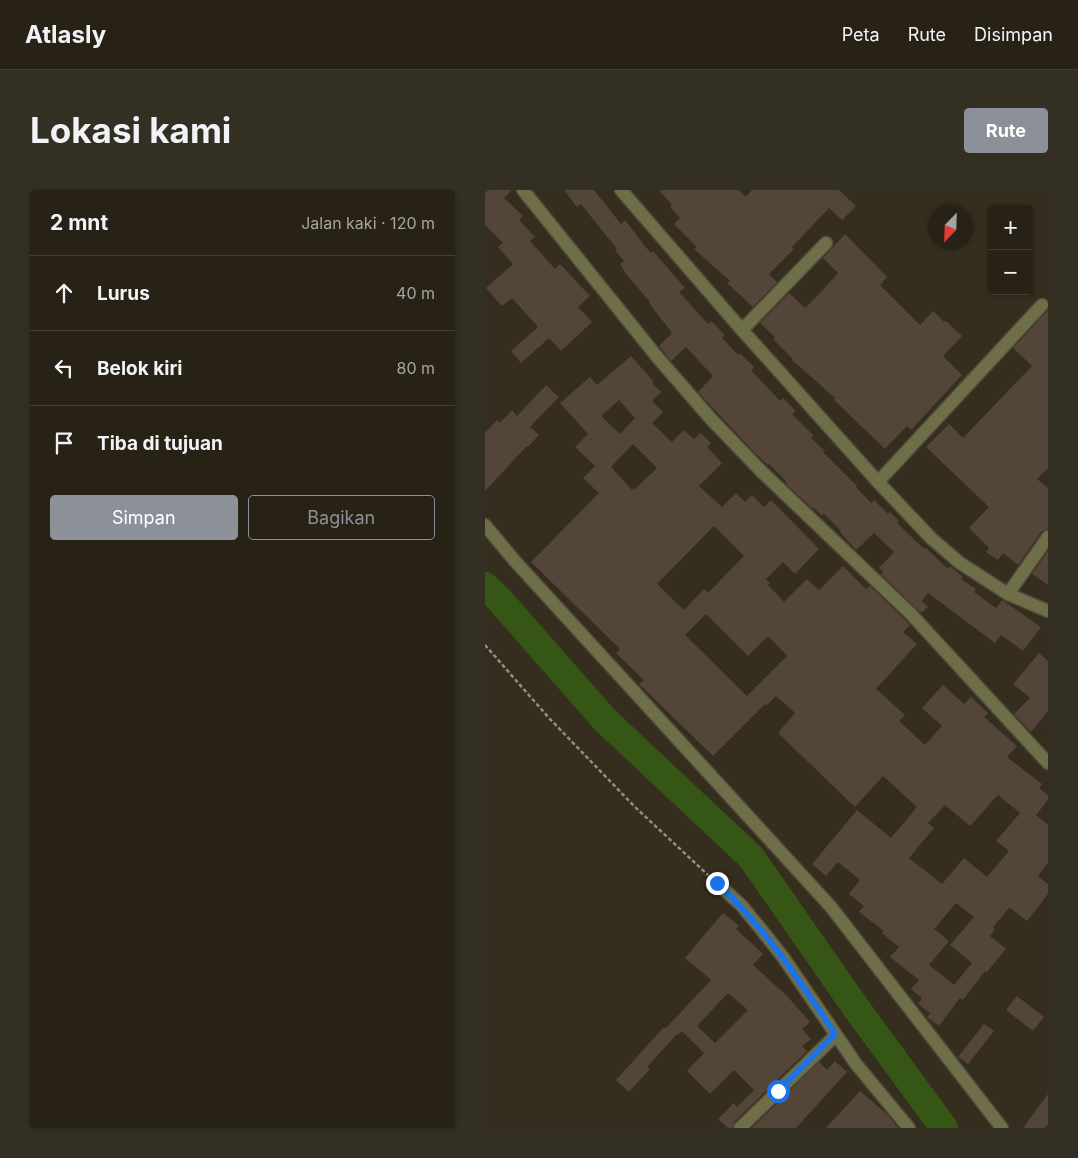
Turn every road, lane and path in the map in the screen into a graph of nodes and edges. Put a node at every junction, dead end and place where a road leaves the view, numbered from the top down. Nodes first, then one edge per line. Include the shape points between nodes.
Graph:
1 (523, 190) edge
2 (621, 190) edge
3 (826, 243) dead end
4 (1042, 305) dead end
5 (742, 330) junction
6 (878, 482) junction
7 (485, 525) edge
8 (1048, 537) edge
9 (1008, 594) junction
10 (1048, 611) edge
11 (485, 644) edge
12 (1048, 762) edge
13 (717, 883) joint
14 (835, 1034) junction
15 (740, 1128) edge
16 (909, 1128) edge
17 (1002, 1128) edge

1 - 12 street via 711,419 910,613
2 - 5 street
3 - 5 street
4 - 6 street
5 - 6 street
6 - 9 street via 932,539 960,563
7 - 17 street via 831,907
8 - 9 street
9 - 10 street
11 - 13 path via 549,718 635,807
13 - 14 street via 742,906 783,957
14 - 15 street
14 - 16 street

